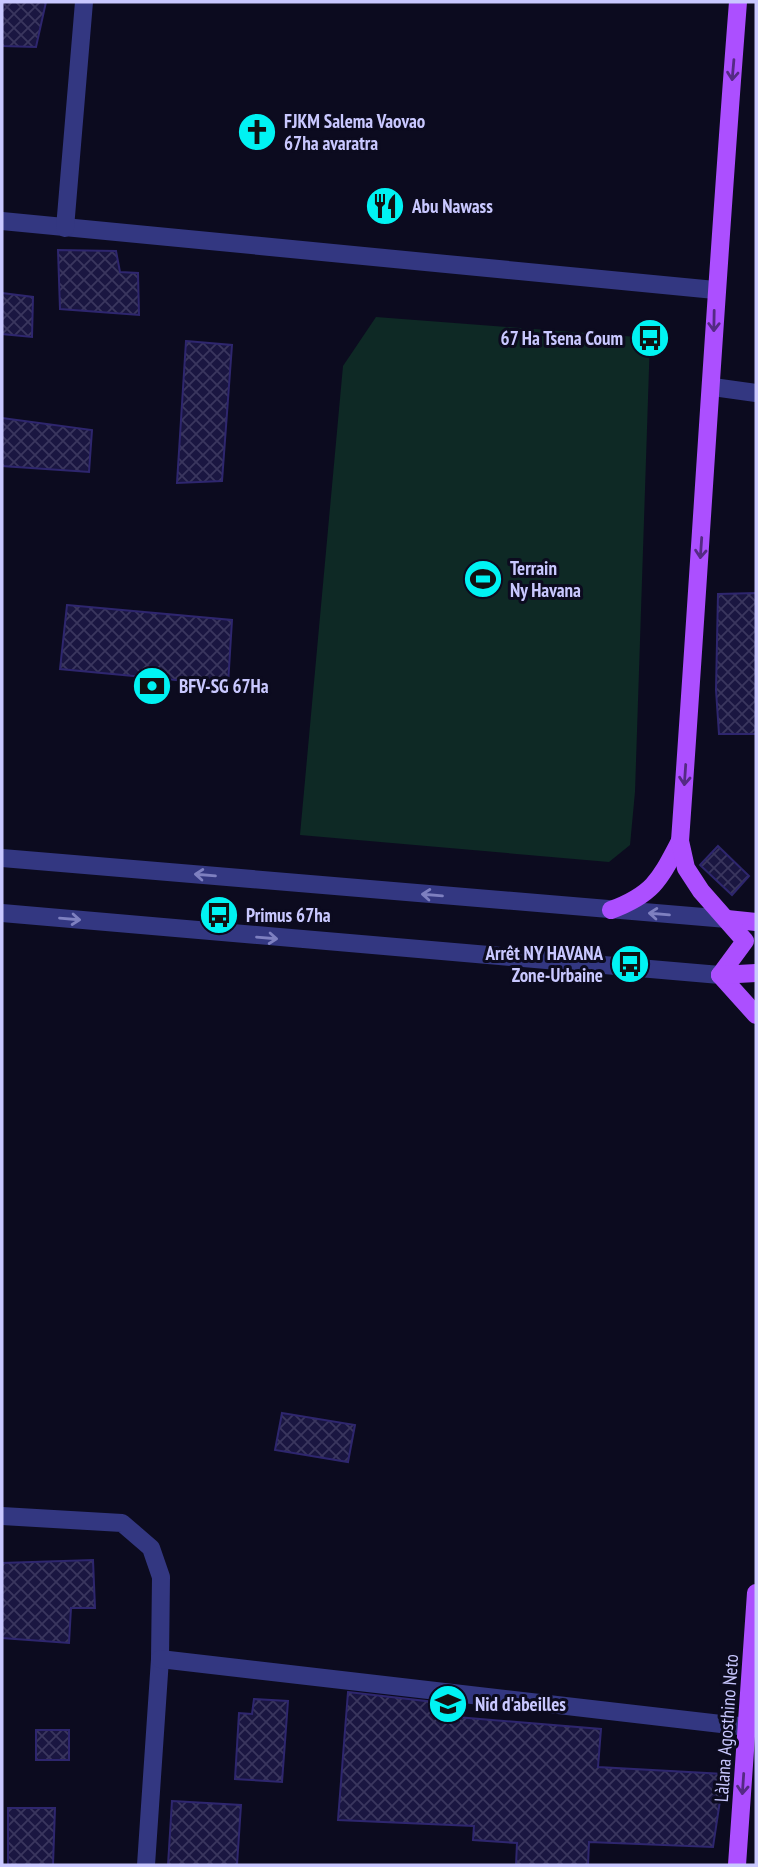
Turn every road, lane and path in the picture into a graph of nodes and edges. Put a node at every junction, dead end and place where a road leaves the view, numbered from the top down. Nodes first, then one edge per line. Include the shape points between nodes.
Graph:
1 (84, 2) edge
2 (738, 2) edge
3 (2, 221) edge
4 (65, 228) junction
5 (715, 290) junction
6 (713, 387) junction
7 (756, 393) edge
8 (680, 841) junction
9 (2, 858) edge
10 (611, 910) junction
11 (2, 913) edge
12 (727, 919) junction
13 (756, 922) edge
14 (756, 973) edge
15 (720, 975) junction
16 (756, 1015) edge
17 (2, 1516) edge
18 (756, 1593) edge
19 (160, 1659) junction
20 (747, 1727) junction
21 (146, 1865) edge
22 (737, 1865) edge

1 - 4 street
2 -> 5 main road
3 - 4 street
4 - 5 street
5 -> 6 main road
6 - 7 street
6 -> 8 main road
8 - 10 main road via 660,879 638,900
8 - 12 main road via 686,868
10 -> 9 street
12 -> 10 street
11 -> 15 street
12 - 13 main road
12 - 15 main road via 745,941
14 - 15 main road
15 - 16 main road
17 - 19 street via 122,1523 151,1548 161,1577
18 - 20 main road, Làlana Agosthino Neto
19 - 20 street
19 - 21 street
20 -> 22 main road, Làlana Agosthino Neto

